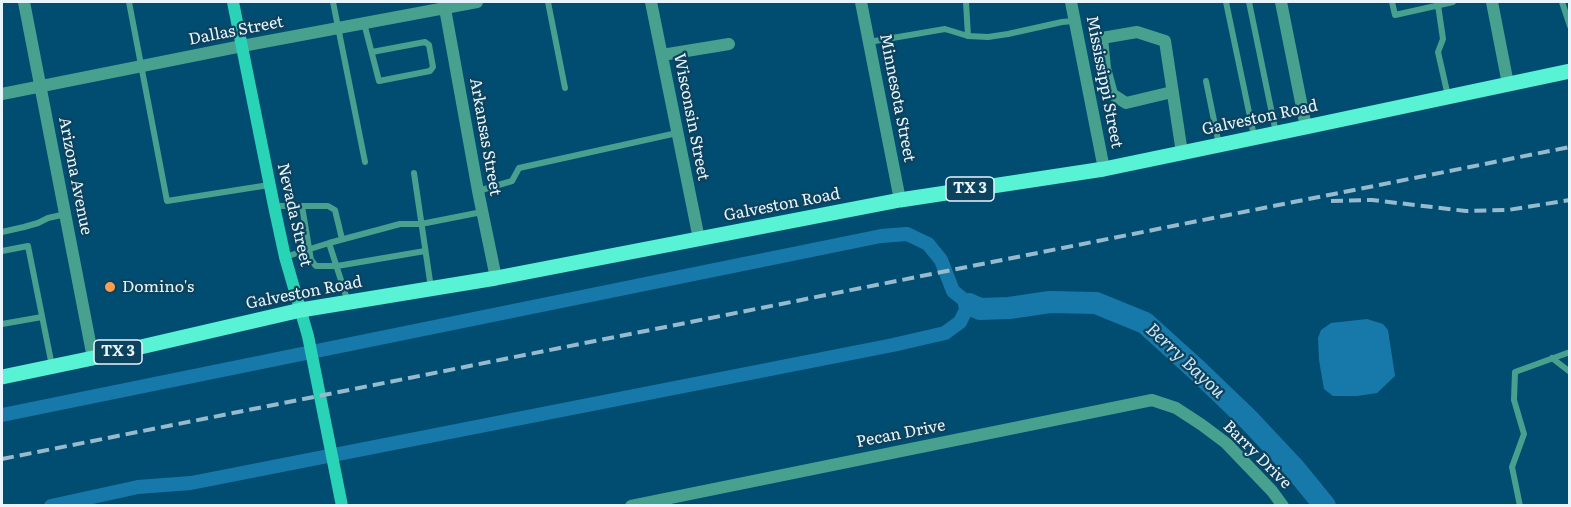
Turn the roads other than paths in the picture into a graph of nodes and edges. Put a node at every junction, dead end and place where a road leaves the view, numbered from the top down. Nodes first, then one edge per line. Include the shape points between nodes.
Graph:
1 (24, 2) edge
2 (129, 2) edge
3 (233, 2) edge
4 (333, 2) edge
5 (477, 2) edge
6 (548, 2) edge
7 (651, 2) edge
8 (861, 2) edge
9 (966, 2) edge
10 (1071, 2) edge
11 (1226, 2) edge
12 (1249, 2) edge
13 (1281, 2) edge
14 (1392, 2) edge
15 (1453, 2) edge
16 (1492, 2) edge
17 (1562, 2) edge
18 (445, 5) edge
19 (1438, 5) junction
20 (1075, 21) junction
21 (364, 23) junction
22 (1569, 26) edge
23 (339, 28) junction
24 (968, 36) junction
25 (869, 42) junction
26 (729, 44) dead end
27 (242, 46) junction
28 (372, 52) junction
29 (662, 55) junction
30 (141, 66) junction
31 (1569, 71) edge
32 (1206, 81) dead end
33 (1508, 84) junction
34 (41, 86) junction
35 (565, 88) dead end
36 (1172, 92) junction
37 (2, 94) edge
38 (1112, 94) junction
39 (1090, 96) junction
40 (1448, 97) junction
41 (1306, 127) junction
42 (678, 133) junction
43 (1276, 134) junction
44 (1254, 138) junction
45 (1219, 145) junction
46 (1182, 153) junction
47 (365, 162) dead end
48 (1104, 169) junction
49 (414, 173) dead end
50 (269, 185) junction
51 (478, 191) junction
52 (900, 200) junction
53 (274, 206) junction
54 (302, 206) junction
55 (482, 212) junction
56 (66, 214) junction
57 (422, 224) junction
58 (2, 232) edge
59 (342, 239) junction
60 (699, 239) junction
61 (329, 243) junction
62 (308, 249) junction
63 (2, 251) edge
64 (425, 251) junction
65 (285, 257) junction
66 (337, 266) junction
67 (496, 278) junction
68 (431, 288) junction
69 (348, 302) junction
70 (301, 310) junction
71 (42, 316) junction
72 (2, 324) edge
73 (1569, 352) edge
74 (93, 358) junction
75 (1552, 358) junction
76 (52, 366) junction
77 (1569, 372) edge
78 (2, 377) edge
79 (1176, 408) joint
80 (342, 506) edge
81 (631, 506) edge
82 (1283, 506) edge
83 (1520, 506) edge

1 - 34 street, Arizona Avenue
2 - 30 lane
3 - 27 street, Nevada Street
4 - 23 lane
5 - 18 street, Dallas Street
6 - 35 lane
7 - 29 street, Wisconsin Street
8 - 25 street, Minnesota Street
9 - 24 lane
10 - 20 street, Mississippi Street
11 - 44 lane
12 - 43 lane
13 - 41 street
14 - 19 lane via 1395,15
15 - 19 lane
16 - 33 street
17 - 22 lane
18 - 21 street, Dallas Street
18 - 51 street, Arkansas Street
19 - 40 lane via 1443,39 1438,52
20 - 24 lane via 987,37
20 - 39 street, Mississippi Street
21 - 23 street, Dallas Street
21 - 28 lane
23 - 27 street, Dallas Street
23 - 47 lane
24 - 25 lane via 945,29
25 - 52 street, Minnesota Street
26 - 29 street
27 - 30 street, Dallas Street
27 - 50 street, Nevada Street
28 - 28 lane via 379,81 430,71 433,67 425,42
29 - 42 street, Wisconsin Street
30 - 34 street, Dallas Street
30 - 50 lane via 167,201
31 - 33 main road, Galveston Road / TX 3
32 - 45 lane
33 - 40 main road, Galveston Road / TX 3
34 - 37 street, Dallas Street
34 - 56 street, Arizona Avenue
36 - 38 street via 1126,103
36 - 38 street via 1165,41 1137,32 1102,38
36 - 46 street
38 - 39 street
39 - 48 street, Mississippi Street
40 - 41 main road, Galveston Road / TX 3
41 - 43 main road, Galveston Road / TX 3
42 - 51 lane via 519,168 512,181
42 - 60 street, Wisconsin Street
43 - 44 main road, Galveston Road / TX 3
44 - 45 main road, Galveston Road / TX 3
45 - 46 main road, Galveston Road / TX 3
46 - 48 main road, Galveston Road / TX 3
48 - 52 main road, Galveston Road / TX 3
49 - 57 lane
50 - 53 street, Nevada Street
51 - 55 street, Arkansas Street
52 - 60 main road, Galveston Road / TX 3
53 - 54 lane
53 - 65 street, Nevada Street
54 - 59 lane via 328,206 335,210
54 - 62 lane
55 - 57 lane
55 - 67 street, Arkansas Street
56 - 58 lane
56 - 74 street, Arizona Avenue
57 - 59 lane via 400,224
57 - 64 lane
59 - 61 lane
60 - 67 main road, Galveston Road / TX 3
61 - 62 lane
61 - 66 lane
62 - 65 lane
62 - 66 lane via 316,266
63 - 71 lane via 28,246
64 - 66 lane
64 - 68 lane
65 - 70 street, Nevada Street
66 - 69 lane
67 - 68 main road, Galveston Road / TX 3
68 - 69 main road, Galveston Road / TX 3
69 - 70 main road, Galveston Road / TX 3
70 - 74 main road, Galveston Road / TX 3
70 - 80 street, Nevada Street
71 - 72 lane
71 - 76 lane
73 - 75 lane
74 - 76 main road, Galveston Road / TX 3
75 - 77 lane
75 - 83 lane via 1515,372 1514,400 1524,434 1512,467
76 - 78 main road, Galveston Road / TX 3
79 - 81 street, Pecan Drive via 1152,400
79 - 82 street, Barry Drive via 1226,443

